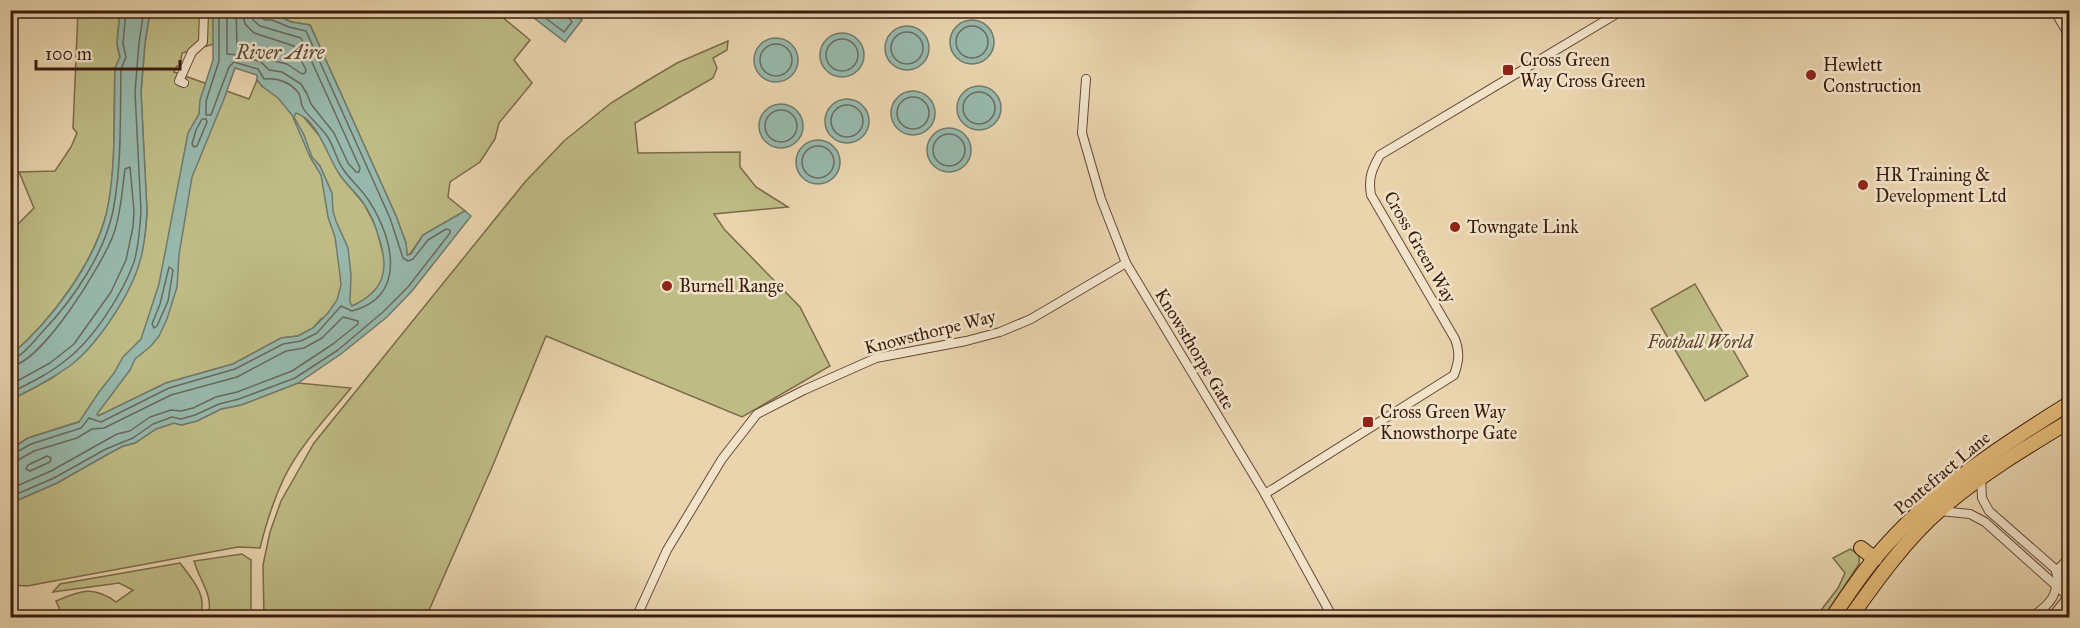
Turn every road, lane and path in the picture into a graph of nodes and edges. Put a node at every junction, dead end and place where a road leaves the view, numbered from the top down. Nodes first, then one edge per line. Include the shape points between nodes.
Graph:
1 (204, 10) edge
2 (1623, 10) edge
3 (2054, 10) edge
4 (2070, 37) edge
5 (1086, 80) dead end
6 (184, 83) dead end
7 (1126, 263) junction
8 (2070, 403) edge
9 (2070, 421) edge
10 (1982, 478) junction
11 (1265, 494) junction
12 (1939, 510) junction
13 (1861, 548) dead end
14 (2070, 557) edge
15 (1875, 559) junction
16 (2056, 571) junction
17 (2070, 582) edge
18 (2056, 586) junction
19 (2069, 598) edge
20 (636, 618) edge
21 (1333, 618) edge
22 (1832, 618) edge
23 (1850, 618) edge
24 (2031, 618) edge
25 (2051, 618) edge

1 - 6 street via 203,42 192,52 179,81
2 - 11 street, Cross Green Way via 1380,155 1368,181 1371,195 1455,339 1460,353 1458,364 1454,375
3 - 4 street
5 - 7 street, Knowsthorpe Gate via 1082,133 1101,199
7 - 11 street, Knowsthorpe Gate
7 - 20 street, Knowsthorpe Way via 1031,319 1000,332 876,358 757,414 722,459 666,550
8 - 15 highway, Pontefract Lane via 2008,441 1943,490
9 - 10 highway, Pontefract Lane
10 - 12 highway, Pontefract Lane
10 - 16 street via 1982,498 1989,512
11 - 21 street, Knowsthorpe Gate
12 - 18 street via 1970,514 1985,522
12 - 23 highway, Pontefract Lane via 1877,579
13 - 15 highway
14 - 16 street
15 - 22 highway, Pontefract Lane
16 - 17 street
16 - 19 street
18 - 19 street
18 - 24 street via 2046,607
19 - 25 street

